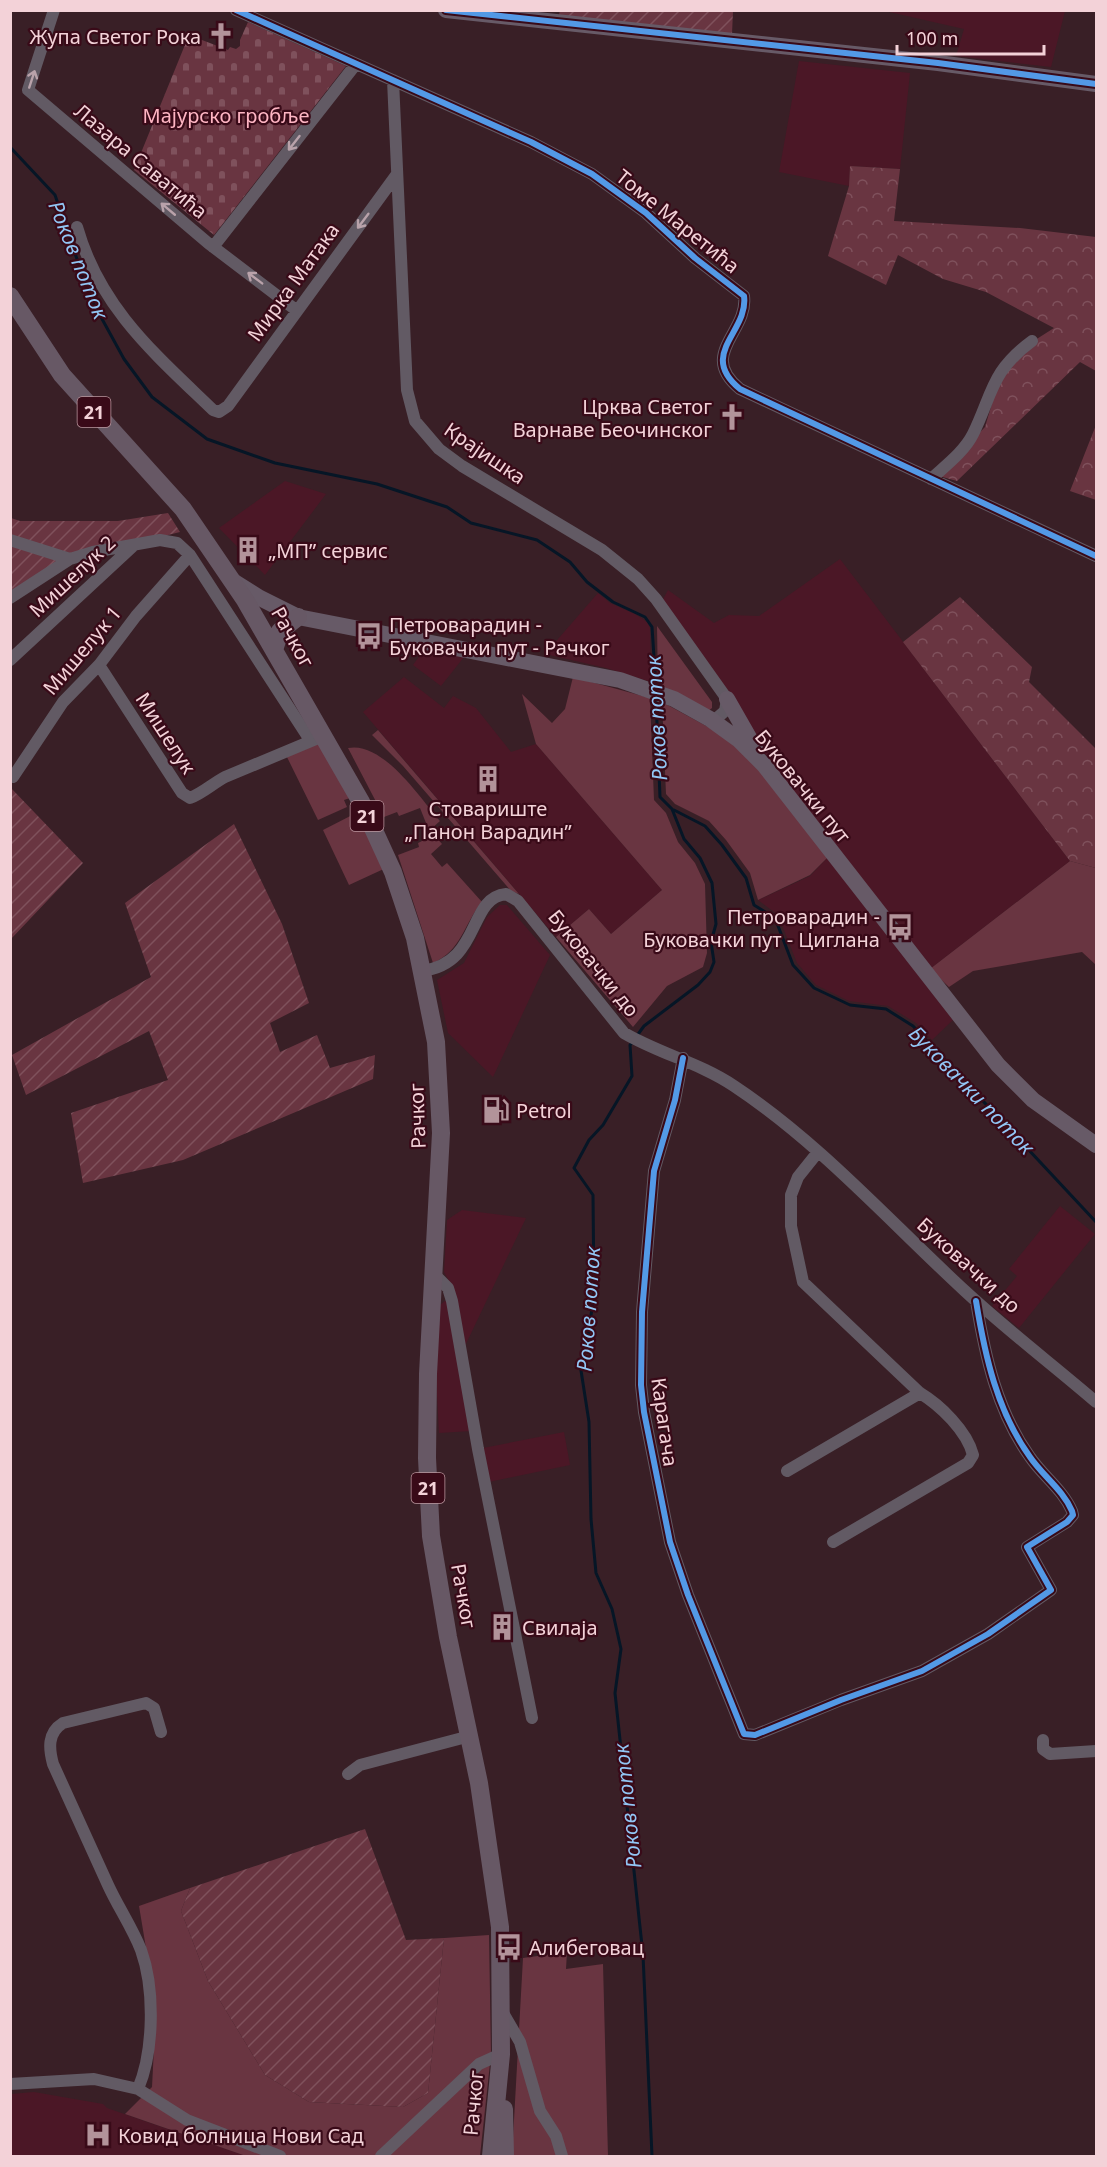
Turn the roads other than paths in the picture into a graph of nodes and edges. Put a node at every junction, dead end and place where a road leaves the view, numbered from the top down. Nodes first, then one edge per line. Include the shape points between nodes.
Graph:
1 (54, 10) edge
2 (236, 10) edge
3 (446, 10) edge
4 (356, 64) junction
5 (393, 80) junction
6 (1096, 84) edge
7 (397, 174) junction
8 (77, 227) dead end
9 (213, 247) junction
10 (10, 296) edge
11 (296, 310) junction
12 (1032, 341) dead end
13 (932, 479) junction
14 (10, 540) edge
15 (134, 545) junction
16 (190, 555) junction
17 (1096, 556) edge
18 (70, 559) junction
19 (233, 581) junction
20 (10, 598) edge
21 (298, 616) junction
22 (274, 650) junction
23 (10, 660) edge
24 (99, 664) junction
25 (727, 699) junction
26 (710, 719) junction
27 (317, 739) junction
28 (764, 765) junction
29 (13, 777) dead end
30 (422, 970) junction
31 (683, 1058) junction
32 (1096, 1145) edge
33 (818, 1152) junction
34 (434, 1275) junction
35 (976, 1301) junction
36 (920, 1393) junction
37 (1096, 1402) edge
38 (787, 1471) dead end
39 (833, 1542) dead end
40 (532, 1718) dead end
41 (161, 1732) dead end
42 (470, 1736) junction
43 (1043, 1740) dead end
44 (1096, 1751) edge
45 (348, 1774) dead end
46 (502, 2011) junction
47 (501, 2054) junction
48 (10, 2084) edge
49 (138, 2089) junction
50 (280, 2157) edge
51 (381, 2157) edge
52 (491, 2157) edge
53 (505, 2157) edge
54 (562, 2157) edge

9 -> 1 street, Лазара Саватића via 28,90
2 - 4 street, Томе Маретића
3 - 6 street
4 - 5 street, Томе Маретића
4 -> 9 street
5 - 7 street, Крајишка
5 - 13 street, Томе Маретића via 531,142 609,185 744,296 743,313 723,355 724,369 735,385
7 -> 11 street, Мирка Матака
7 - 25 street, Крајишка via 407,390 419,429 462,466 602,550 630,572 656,599
8 - 11 street, Мирка Матака via 85,254 113,306 133,332 213,410 219,412 228,406
11 -> 9 street, Лазара Саватића
10 - 19 main road, Рачког / 21 via 62,375 183,509
12 - 13 street via 1002,368 968,442
13 - 17 street, Томе Маретића
14 - 18 street
15 - 16 street via 169,541 185,548
15 - 18 street
15 - 23 street, Мишелук 2
16 - 24 street, Мишелук 1
16 - 27 street
18 - 20 street
19 - 21 street, Буковачки пут
19 - 22 main road, Рачког / 21
21 - 22 main road via 280,631
21 - 26 street, Буковачки пут via 591,672 656,692
22 - 27 main road, Рачког / 21
24 - 27 street, Мишелук via 182,793 190,798 225,777
24 - 29 street, Мишелук 1 via 63,702
25 - 26 street via 725,711
25 - 28 street
26 - 28 street, Буковачки пут
27 - 30 main road, Рачког / 21 via 361,802 393,872
28 - 32 street, Буковачки пут via 998,1065 1033,1100
30 - 31 street, Буковачки до via 443,967 453,960 488,904 506,894 518,901 624,1033
30 - 34 main road, Рачког / 21 via 435,1042 440,1100
31 - 33 street, Буковачки до via 741,1090
31 - 35 street, Карагача via 654,1171 642,1312 641,1385 670,1542 744,1734 755,1735 922,1671 955,1655 1050,1593 1051,1587 1027,1547 1067,1522 1072,1511 1030,1458 1003,1409
33 - 35 street, Буковачки до
33 - 36 street via 798,1177 791,1195 791,1226 803,1282
34 - 40 street via 448,1288 452,1301 477,1449
34 - 42 main road, Рачког / 21 via 427,1458 431,1536
35 - 37 street, Буковачки до
36 - 38 street
36 - 39 street via 936,1402 962,1434 972,1458
41 - 49 street via 154,1708 146,1703 63,1723 50,1743 53,1764 141,1952 150,1996 147,2069
42 - 45 street via 360,1765
42 - 46 main road, Рачког / 21 via 499,1917
43 - 44 street via 1043,1749 1050,1754
46 - 47 main road, Рачког / 21
46 - 54 street via 520,2042 540,2111 556,2136
47 - 51 street via 479,2064
47 - 52 main road, Рачког / 21
47 - 53 main road, Рачког / 21
48 - 49 street via 94,2079
49 - 50 street via 187,2120

